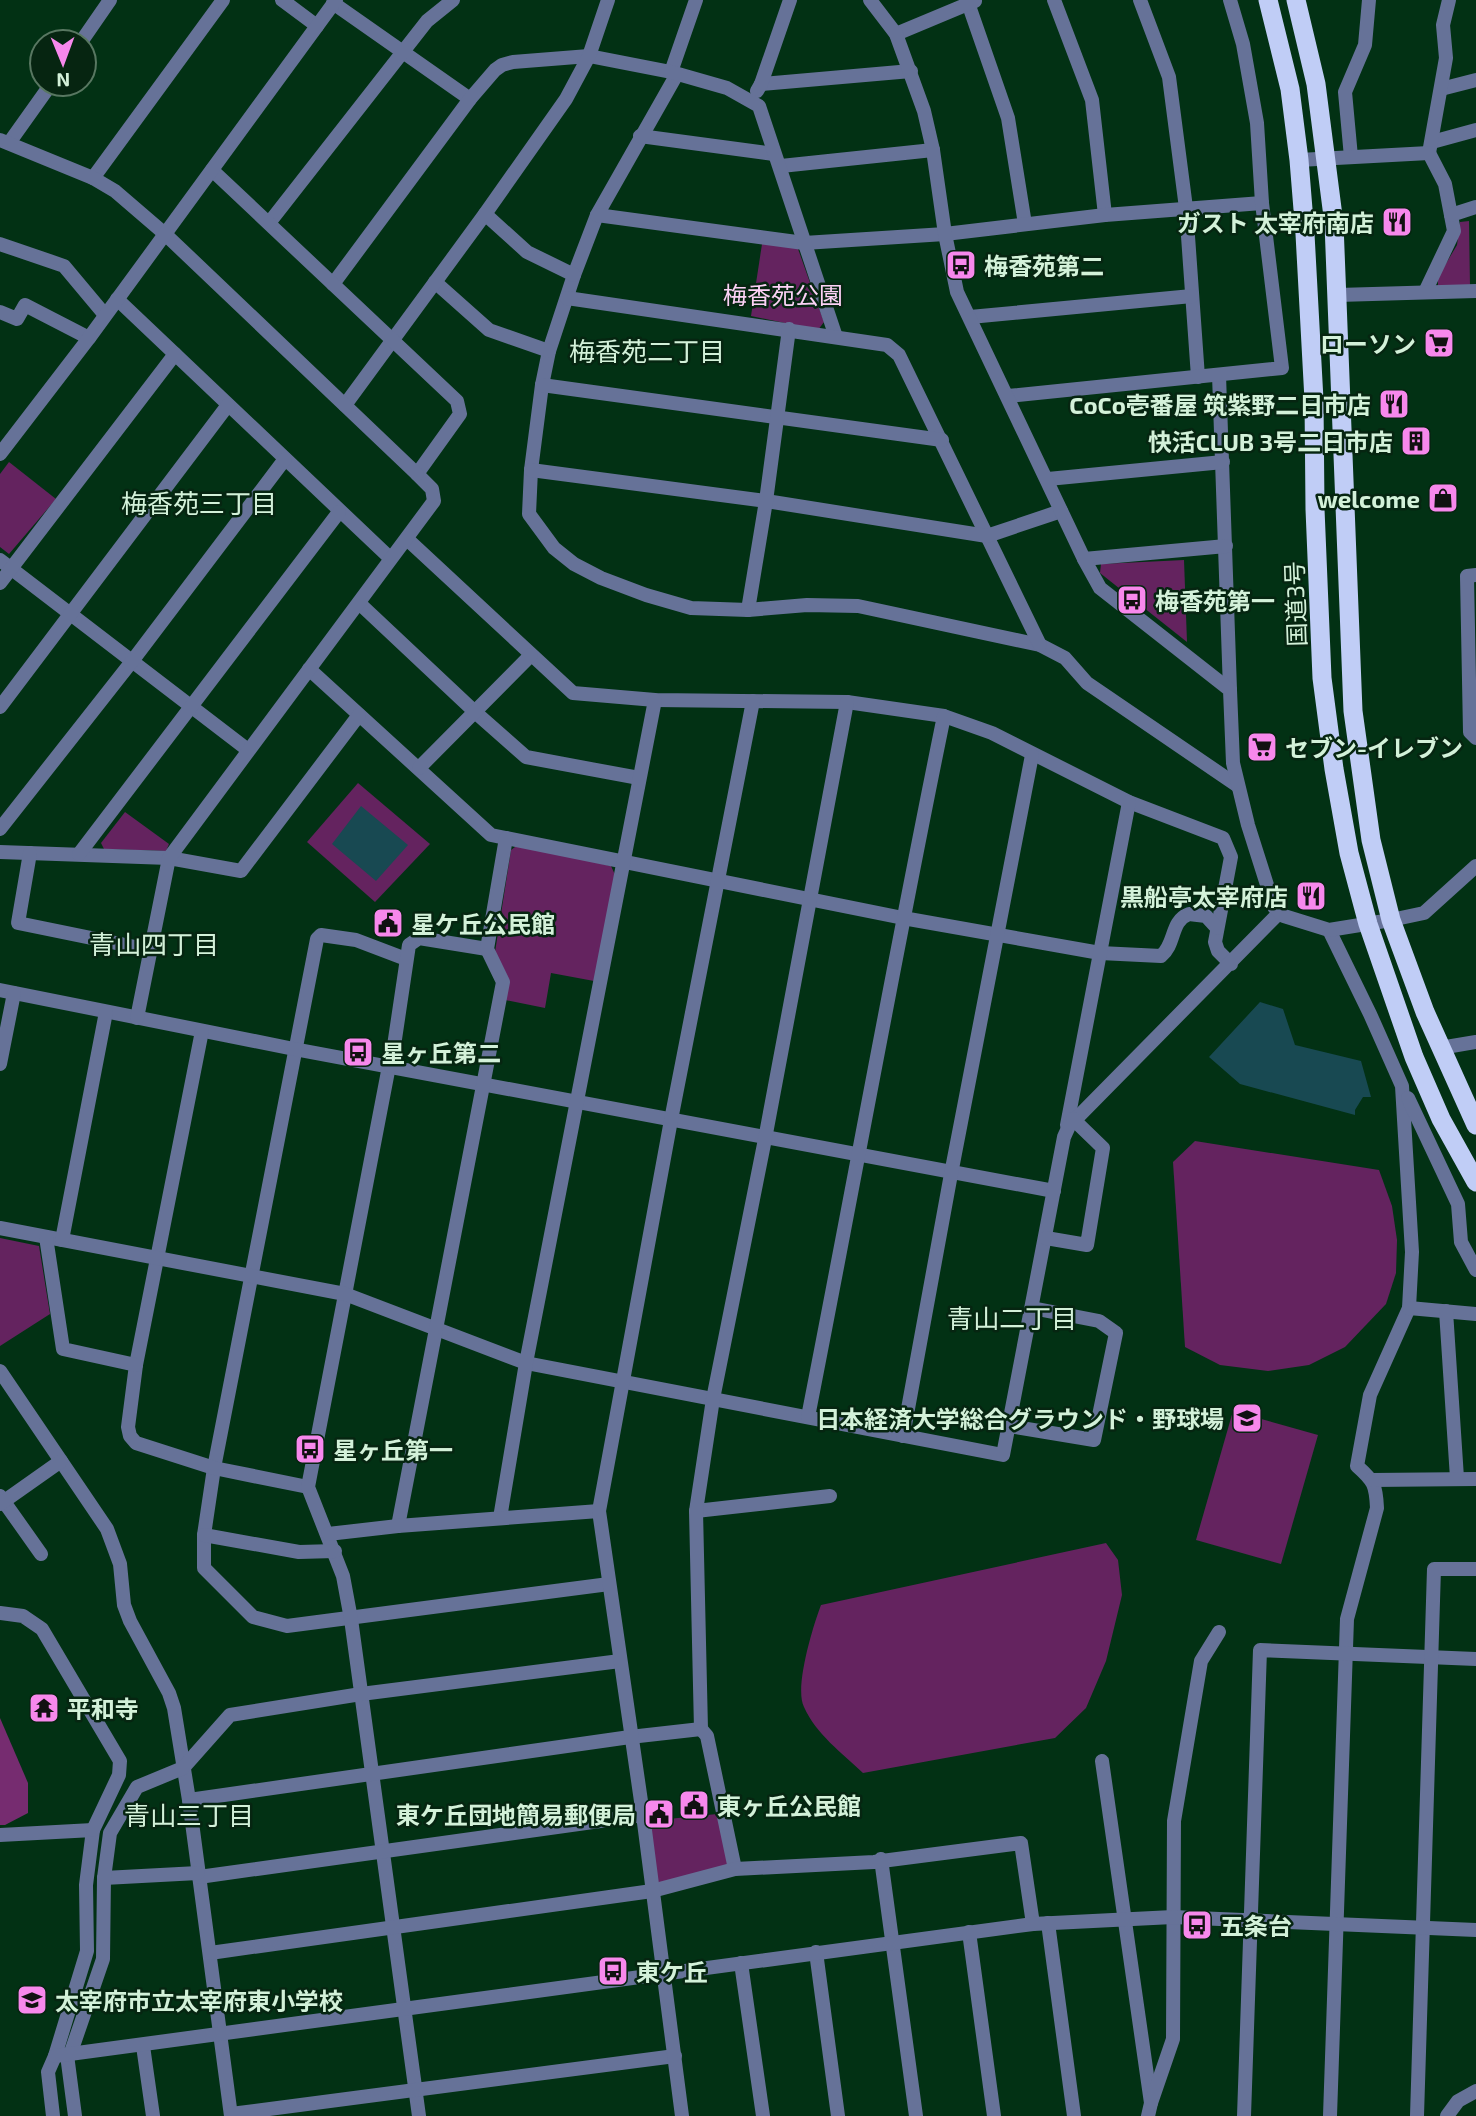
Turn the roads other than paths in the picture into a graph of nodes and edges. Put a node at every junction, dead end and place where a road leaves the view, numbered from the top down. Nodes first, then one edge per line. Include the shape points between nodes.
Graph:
1 (110, 0) edge
2 (223, 0) edge
3 (282, 0) edge
4 (453, 0) edge
5 (608, 0) edge
6 (696, 0) edge
7 (790, 0) edge
8 (870, 0) edge
9 (1054, 0) edge
10 (1140, 0) edge
11 (1230, 0) edge
12 (1268, 0) edge
13 (1296, 0) edge
14 (1369, 0) edge
15 (1449, 0) edge
16 (335, 1) edge
17 (970, 1) edge
18 (317, 26) junction
19 (90, 28) edge
20 (896, 34) junction
21 (401, 52) junction
22 (589, 56) junction
23 (911, 71) junction
24 (674, 73) junction
25 (1476, 80) edge
26 (761, 84) junction
27 (1441, 89) junction
28 (39, 98) edge
29 (470, 99) junction
30 (750, 101) junction
31 (1476, 130) edge
32 (640, 136) junction
33 (4, 141) edge
34 (1431, 148) junction
35 (933, 150) junction
36 (1351, 157) junction
37 (1327, 158) junction
38 (777, 160) junction
39 (1299, 160) junction
40 (212, 170) junction
41 (93, 178) junction
42 (1262, 203) junction
43 (1476, 206) edge
44 (1186, 208) junction
45 (485, 214) junction
46 (597, 215) junction
47 (1105, 215) junction
48 (1451, 215) junction
49 (269, 223) junction
50 (1024, 224) junction
51 (164, 234) junction
52 (945, 234) junction
53 (804, 243) junction
54 (0, 244) edge
55 (574, 275) junction
56 (435, 282) junction
57 (333, 284) junction
58 (1476, 290) edge
59 (1425, 292) junction
60 (1338, 295) junction
61 (1192, 296) junction
62 (567, 298) junction
63 (117, 299) junction
64 (0, 312) edge
65 (105, 315) junction
66 (970, 317) junction
67 (789, 329) junction
68 (836, 337) junction
69 (89, 338) junction
70 (392, 340) junction
71 (549, 351) junction
72 (175, 354) junction
73 (1219, 375) junction
74 (1198, 377) junction
75 (542, 385) junction
76 (1008, 396) junction
77 (228, 405) junction
78 (345, 405) junction
79 (777, 419) junction
80 (942, 440) junction
81 (0, 454) edge
82 (285, 459) junction
83 (1223, 462) junction
84 (531, 470) junction
85 (417, 474) junction
86 (1048, 478) junction
87 (766, 501) junction
88 (1061, 511) junction
89 (339, 512) junction
90 (988, 536) junction
91 (407, 538) junction
92 (1226, 546) junction
93 (390, 558) junction
94 (1084, 559) junction
95 (6, 564) edge
96 (1476, 575) edge
97 (0, 583) edge
98 (359, 603) junction
99 (748, 610) junction
100 (71, 613) junction
101 (1040, 645) junction
102 (531, 655) junction
103 (133, 660) junction
104 (309, 669) junction
105 (1230, 690) junction
106 (655, 700) junction
107 (753, 701) junction
108 (847, 702) junction
109 (191, 706) junction
110 (0, 707) edge
111 (475, 712) junction
112 (359, 715) junction
113 (944, 716) junction
114 (1476, 738) edge
115 (248, 750) junction
116 (1032, 755) junction
117 (419, 768) junction
118 (639, 778) junction
119 (1238, 786) junction
120 (1129, 802) junction
121 (0, 829) edge
122 (506, 838) junction
123 (0, 852) edge
124 (30, 853) junction
125 (79, 854) junction
126 (169, 858) junction
127 (624, 862) junction
128 (1476, 866) edge
129 (718, 879) junction
130 (810, 900) junction
131 (1279, 913) junction
132 (903, 918) junction
133 (1391, 920) junction
134 (1368, 924) junction
135 (1217, 928) junction
136 (1329, 930) junction
137 (996, 933) junction
138 (487, 949) junction
139 (150, 950) junction
140 (1100, 953) junction
141 (407, 959) junction
142 (1231, 964) junction
143 (7, 992) edge
144 (106, 1012) junction
145 (137, 1018) junction
146 (202, 1031) junction
147 (1476, 1042) edge
148 (1440, 1048) junction
149 (294, 1049) junction
150 (0, 1063) edge
151 (390, 1066) junction
152 (483, 1083) junction
153 (1402, 1086) junction
154 (577, 1101) junction
155 (1073, 1119) junction
156 (671, 1120) junction
157 (1476, 1125) edge
158 (1064, 1137) junction
159 (765, 1139) junction
160 (860, 1157) junction
161 (951, 1174) junction
162 (1476, 1182) edge
163 (1054, 1191) junction
164 (0, 1228) edge
165 (46, 1237) junction
166 (1046, 1238) junction
167 (62, 1240) junction
168 (157, 1258) junction
169 (1476, 1270) edge
170 (253, 1276) junction
171 (345, 1294) junction
172 (1032, 1308) junction
173 (1409, 1308) junction
174 (1446, 1311) junction
175 (1476, 1314) edge
176 (435, 1328) junction
177 (526, 1363) junction
178 (136, 1365) junction
179 (0, 1371) edge
180 (622, 1381) junction
181 (713, 1399) junction
182 (808, 1417) junction
183 (1009, 1426) junction
184 (903, 1436) junction
185 (61, 1461) junction
186 (214, 1468) junction
187 (1457, 1478) junction
188 (1372, 1479) junction
189 (1476, 1479) edge
190 (308, 1487) junction
191 (830, 1496) dead end
192 (1, 1500) edge
193 (599, 1511) junction
194 (696, 1511) junction
195 (500, 1518) junction
196 (398, 1526) junction
197 (328, 1534) junction
198 (204, 1535) junction
199 (335, 1551) junction
200 (41, 1554) dead end
201 (1476, 1570) edge
202 (609, 1584) junction
203 (0, 1613) edge
204 (351, 1619) junction
205 (1219, 1632) dead end
206 (1346, 1652) junction
207 (1432, 1657) junction
208 (1476, 1659) edge
209 (621, 1661) junction
210 (361, 1694) junction
211 (701, 1728) junction
212 (630, 1737) junction
213 (1102, 1760) dead end
214 (183, 1768) junction
215 (372, 1775) junction
216 (188, 1800) junction
217 (643, 1815) junction
218 (93, 1830) junction
219 (0, 1835) edge
220 (383, 1852) junction
221 (881, 1859) junction
222 (736, 1868) junction
223 (199, 1875) junction
224 (104, 1878) junction
225 (652, 1891) junction
226 (1173, 1917) junction
227 (1124, 1919) junction
228 (1251, 1921) junction
229 (1040, 1923) junction
230 (1336, 1925) junction
231 (393, 1927) junction
232 (1423, 1929) junction
233 (1476, 1930) edge
234 (969, 1932) junction
235 (893, 1942) junction
236 (816, 1952) junction
237 (210, 1953) junction
238 (741, 1964) junction
239 (662, 1974) junction
240 (403, 2010) junction
241 (219, 2035) junction
242 (143, 2046) junction
243 (64, 2055) junction
244 (675, 2056) junction
245 (415, 2091) junction
246 (1476, 2091) edge
247 (1149, 2109) edge
248 (231, 2115) edge
249 (52, 2116) edge
250 (75, 2116) edge
251 (153, 2116) edge
252 (419, 2116) edge
253 (682, 2116) edge
254 (763, 2116) edge
255 (838, 2116) edge
256 (916, 2116) edge
257 (994, 2116) edge
258 (1074, 2116) edge
259 (1244, 2116) edge
260 (1330, 2116) edge
261 (1417, 2116) edge
262 (1447, 2116) edge

1 - 19 street
2 - 41 street
3 - 18 street
4 - 21 street via 426,21
5 - 22 street
6 - 24 street
7 - 26 street
8 - 20 street
9 - 47 street via 1092,100
10 - 44 street via 1169,77
11 - 42 street via 1257,123
12 - 39 highway, 国道3号 via 1290,89
13 - 37 highway
14 - 36 street via 1365,45 1345,92
15 - 27 street via 1443,24 1446,58
16 - 18 street
16 - 21 street
17 - 20 street
17 - 50 street via 1008,118
18 - 40 street
20 - 23 street
21 - 29 street
21 - 49 street
22 - 24 street
22 - 29 street via 502,65
22 - 45 street via 566,99
23 - 26 street
23 - 35 street
24 - 30 street via 727,88
24 - 32 street
25 - 27 street
26 - 30 street
27 - 34 street
28 - 33 street
29 - 57 street
30 - 38 street via 759,106
31 - 34 street
32 - 38 street
32 - 46 street
33 - 41 street
34 - 36 street
34 - 48 street
35 - 38 street
35 - 52 street
36 - 37 street
37 - 39 street
37 - 60 highway
38 - 53 street
39 - 134 highway, 国道3号 via 1314,400 1322,678 1349,853
40 - 49 street
40 - 51 street
41 - 51 street
42 - 44 street
42 - 73 street via 1282,368
43 - 48 street
44 - 47 street
44 - 61 street
45 - 55 street via 527,252
45 - 56 street
46 - 53 street
46 - 55 street
47 - 50 street
48 - 59 street via 1453,237
49 - 57 street
50 - 52 street
51 - 63 street
51 - 78 street
52 - 53 street
52 - 66 street via 954,282
53 - 68 street
54 - 65 street via 64,266
55 - 62 street
56 - 70 street
56 - 71 street via 489,330
57 - 70 street
58 - 59 street
59 - 60 street
60 - 133 highway via 1353,711 1371,841
61 - 66 street
61 - 74 street
62 - 67 street
62 - 71 street
63 - 65 street
63 - 72 street
64 - 69 street via 17,318 25,305
65 - 69 street
66 - 76 street
67 - 68 street
67 - 79 street
68 - 80 street via 887,345 899,355
69 - 81 street
70 - 78 street
70 - 85 street via 457,401 460,414
71 - 75 street
72 - 77 street
72 - 95 street
73 - 74 street
73 - 83 street
74 - 76 street
75 - 79 street
75 - 84 street
76 - 86 street
77 - 82 street
77 - 100 street
78 - 85 street
79 - 80 street
79 - 87 street
80 - 90 street
82 - 89 street
82 - 103 street
83 - 86 street
83 - 92 street
84 - 87 street
84 - 99 street via 529,514 554,548 574,564 646,595 691,608
85 - 91 street via 432,489 433,501
86 - 88 street
87 - 90 street
87 - 99 street
88 - 90 street
88 - 94 street
89 - 93 street
89 - 109 street
90 - 101 street
91 - 93 street
91 - 102 street
92 - 94 street
92 - 105 street
93 - 98 street
94 - 105 street via 1100,588
95 - 97 street
95 - 100 street
96 - 114 street via 1467,576 1470,732
98 - 104 street
98 - 111 street
99 - 101 street via 858,606
100 - 103 street
100 - 110 street
101 - 119 street via 1065,658 1087,683
102 - 106 street via 573,693
102 - 111 street
103 - 109 street
103 - 121 street
104 - 112 street
104 - 115 street
105 - 119 street
106 - 107 street
106 - 118 street
107 - 108 street
107 - 129 street
108 - 113 street
108 - 130 street
109 - 115 street
109 - 125 street
111 - 117 street
111 - 118 street via 526,757
112 - 117 street
112 - 126 street via 241,871
113 - 116 street via 992,733
113 - 132 street
115 - 126 street
116 - 120 street
116 - 137 street
117 - 122 street via 491,835
118 - 127 street
119 - 131 street
120 - 135 street via 1223,838 1231,857
120 - 140 street
122 - 127 street
122 - 138 street
123 - 124 street
124 - 125 street
124 - 139 street via 18,923
125 - 126 street
126 - 139 street
127 - 129 street
127 - 154 street
128 - 133 street via 1424,913
129 - 130 street
129 - 156 street
130 - 132 street
130 - 159 street
131 - 136 street
131 - 142 street
132 - 137 street
132 - 160 street
133 - 134 street
133 - 148 highway
134 - 136 street
134 - 162 highway, 国道3号 via 1414,1057
135 - 140 street via 1206,916 1189,914 1178,921 1168,950 1161,956
135 - 142 street via 1216,946
136 - 153 street
137 - 140 street
137 - 161 street
138 - 141 street via 419,938 409,945
138 - 152 street via 503,982
139 - 145 street
140 - 158 street
141 - 149 street via 356,940 321,935
141 - 151 street
142 - 155 street
143 - 144 street
143 - 150 street
144 - 145 street
144 - 167 street
145 - 146 street
146 - 149 street
146 - 168 street
147 - 148 street
148 - 157 highway
149 - 151 street
149 - 170 street
151 - 152 street
151 - 171 street
152 - 154 street
152 - 176 street
153 - 169 street via 1458,1204 1461,1242
153 - 173 street via 1412,1252
154 - 156 street
154 - 177 street
155 - 158 street
155 - 166 street via 1103,1148 1087,1245
156 - 159 street
156 - 180 street
158 - 163 street
159 - 160 street
159 - 181 street
160 - 161 street
160 - 182 street
161 - 163 street
161 - 184 street
163 - 166 street
164 - 165 street
165 - 167 street
165 - 178 street via 64,1349
166 - 172 street
167 - 168 street
168 - 170 street
168 - 178 street
170 - 171 street
170 - 186 street
171 - 176 street
171 - 190 street
172 - 183 street
172 - 183 street via 1099,1321 1116,1333 1094,1440
173 - 174 street
173 - 188 street via 1370,1395 1357,1466
174 - 175 street
174 - 187 street
176 - 177 street
176 - 196 street
177 - 180 street
177 - 195 street
178 - 186 street via 130,1436 136,1443
179 - 185 street
180 - 181 street
180 - 193 street
181 - 182 street
181 - 194 street
182 - 184 street
183 - 184 street via 1003,1455
185 - 192 street
185 - 214 street via 114,1544 127,1613 169,1693
186 - 190 street
186 - 198 street
187 - 188 street
187 - 189 street
188 - 206 street via 1377,1508 1347,1619
190 - 197 street
191 - 194 street
192 - 200 street
193 - 195 street
193 - 202 street
194 - 211 street
195 - 196 street
196 - 197 street
197 - 199 street
198 - 199 street via 299,1552
198 - 204 street via 204,1568 253,1617 288,1626
199 - 204 street
201 - 207 street via 1434,1569
202 - 204 street
202 - 209 street
203 - 218 street via 23,1616 42,1629 120,1761 119,1775
204 - 210 street
205 - 226 street via 1201,1661 1174,1821
206 - 207 street
206 - 228 street via 1259,1650
206 - 230 street
207 - 208 street
207 - 232 street
209 - 210 street
209 - 212 street
210 - 214 street via 230,1715
210 - 215 street
211 - 212 street
211 - 222 street via 707,1736
212 - 215 street
212 - 217 street
213 - 227 street
214 - 216 street
214 - 224 street via 133,1791 108,1840
215 - 216 street
215 - 220 street
216 - 223 street
217 - 220 street
217 - 225 street
218 - 219 street
218 - 243 street via 86,1885 87,1951
220 - 223 street
220 - 231 street
221 - 222 street
221 - 229 street via 1021,1843
221 - 235 street
222 - 225 street
223 - 224 street
223 - 237 street
224 - 243 street via 103,1959
225 - 231 street
225 - 239 street
226 - 227 street
226 - 228 street
226 - 247 street via 1173,2039
227 - 229 street
227 - 247 street
228 - 230 street
228 - 259 street
229 - 234 street
229 - 258 street
230 - 232 street
230 - 260 street
231 - 237 street
231 - 240 street
232 - 233 street
232 - 261 street
234 - 235 street
234 - 257 street
235 - 236 street
235 - 256 street
236 - 238 street
236 - 255 street
237 - 241 street
238 - 239 street
238 - 254 street
239 - 240 street
239 - 244 street
240 - 241 street
240 - 245 street
241 - 242 street
241 - 248 street
242 - 243 street
242 - 251 street
243 - 249 street via 48,2072
243 - 250 street
244 - 245 street
244 - 253 street
245 - 248 street
245 - 252 street
246 - 262 street via 1458,2101

